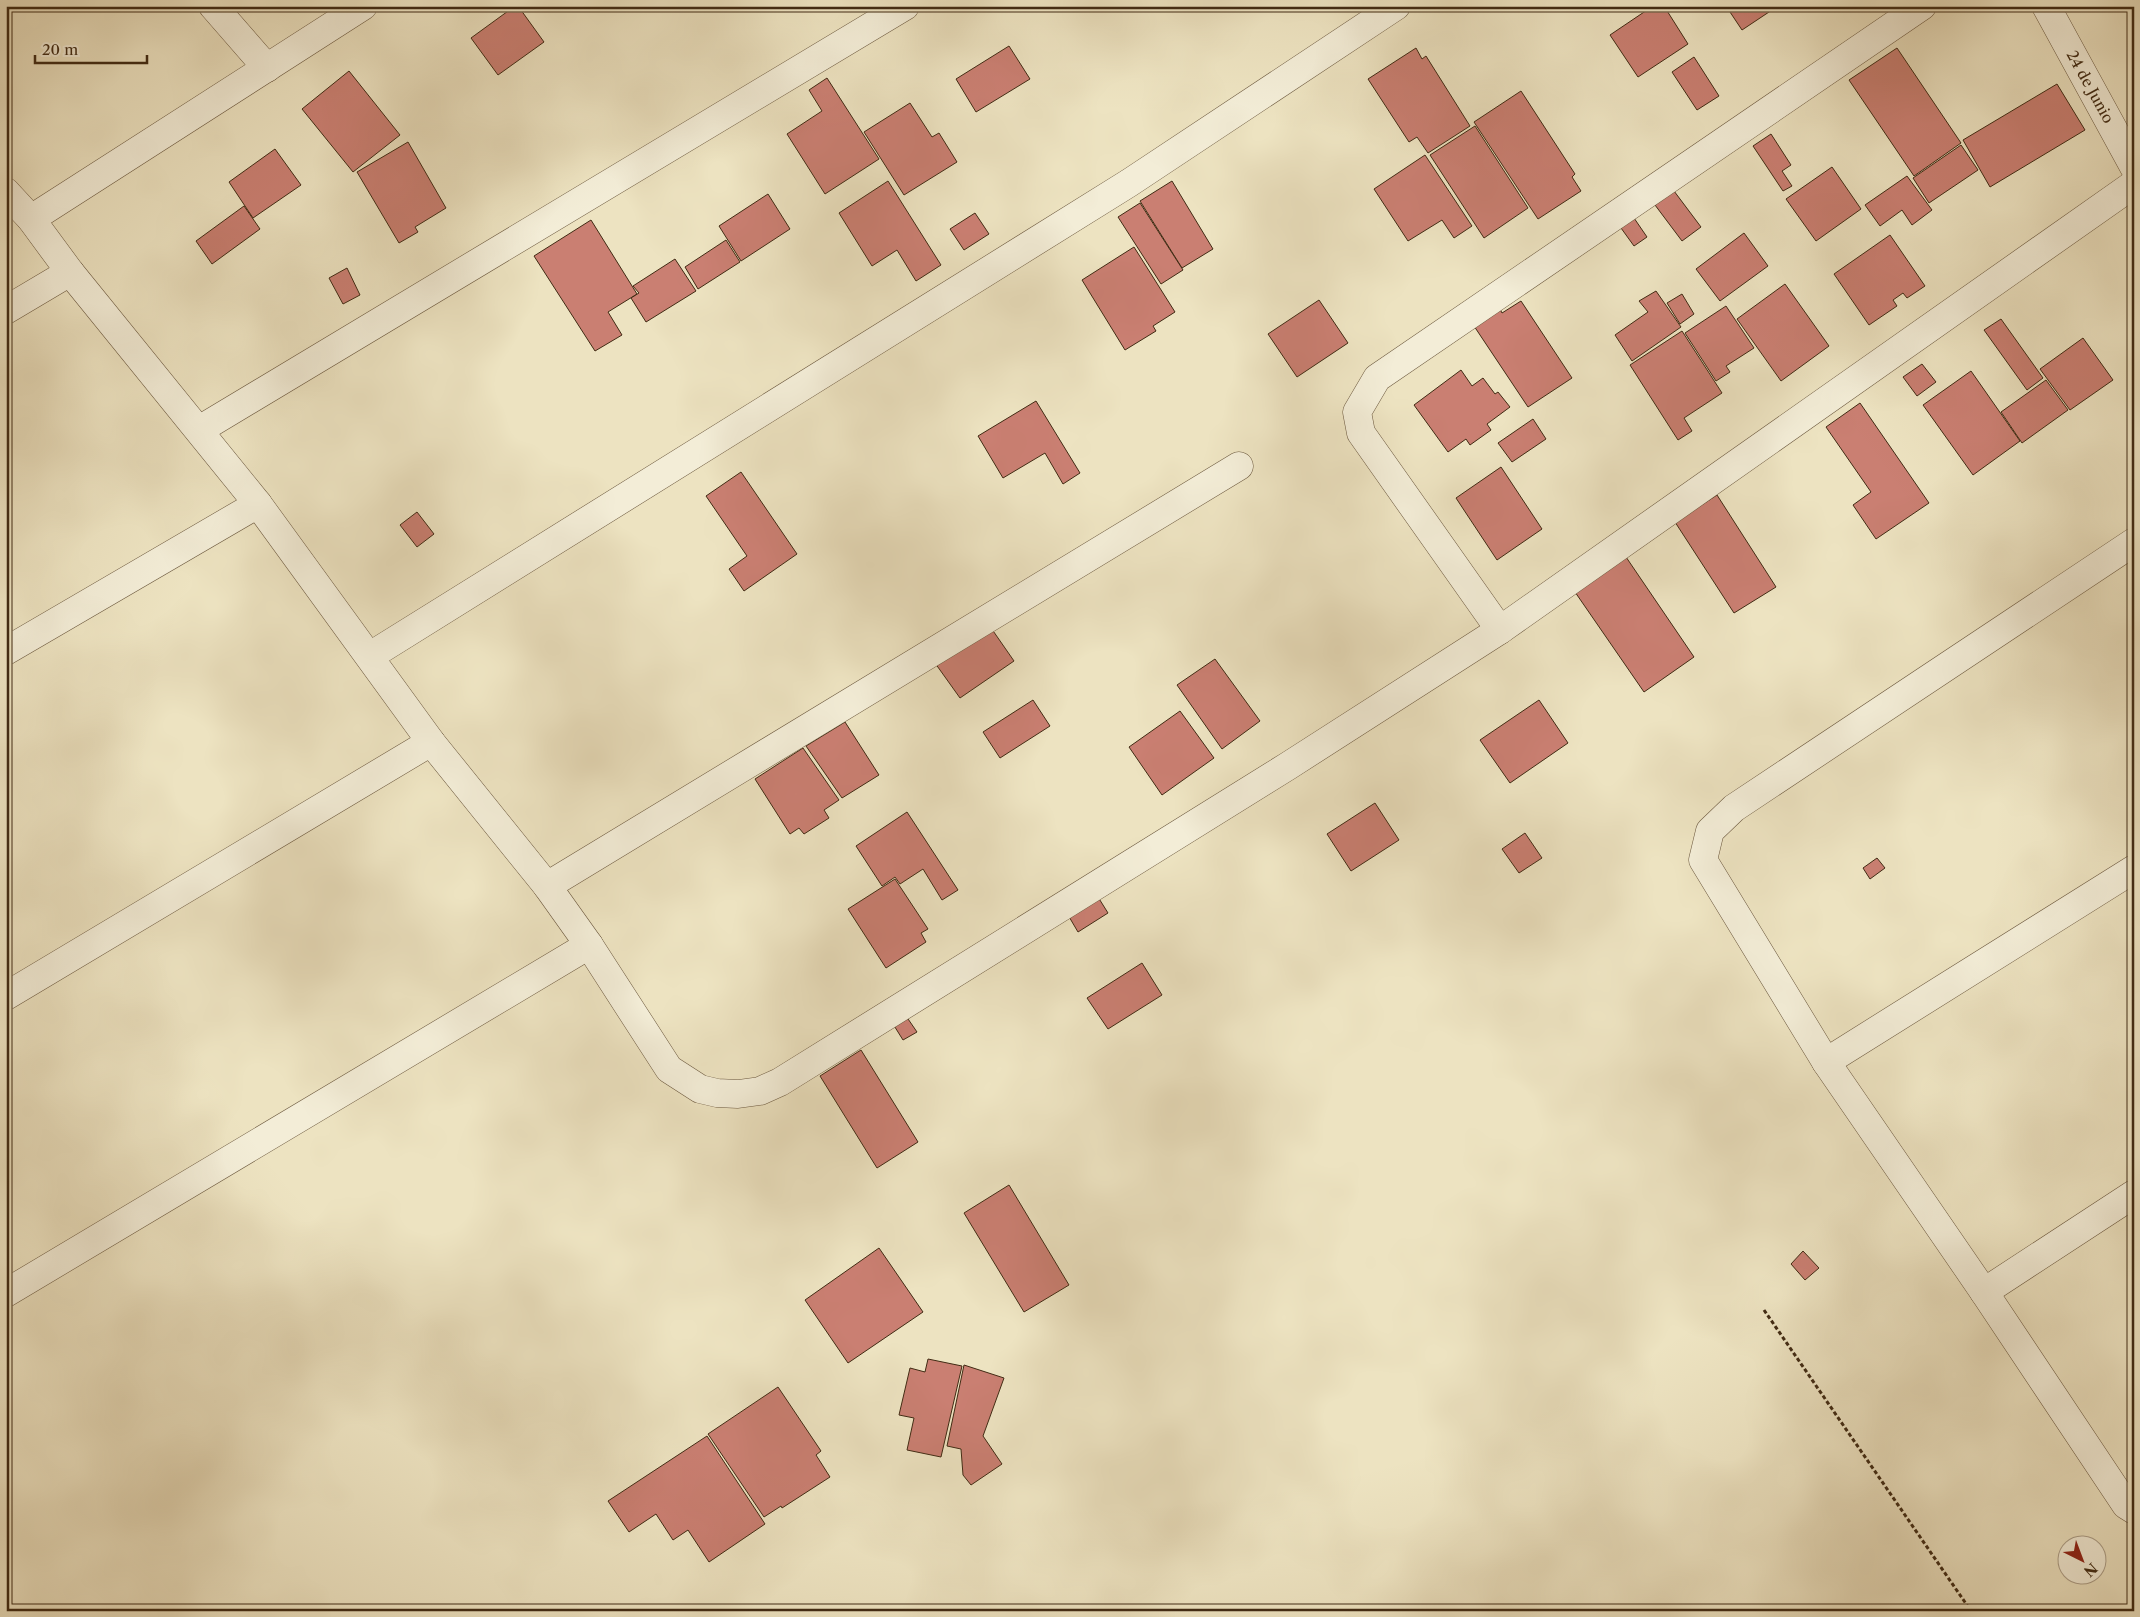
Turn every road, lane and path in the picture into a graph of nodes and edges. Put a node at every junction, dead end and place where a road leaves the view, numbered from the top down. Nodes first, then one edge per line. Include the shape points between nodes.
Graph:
1 (213, 6) edge
2 (363, 6) edge
3 (905, 6) edge
4 (1396, 6) edge
5 (1922, 6) edge
6 (2046, 6) edge
7 (267, 68) junction
8 (2134, 167) edge
9 (2134, 184) edge
10 (6, 192) edge
11 (31, 219) junction
12 (70, 272) junction
13 (6, 310) edge
14 (199, 430) junction
15 (1239, 466) dead end
16 (258, 504) junction
17 (2134, 542) edge
18 (1500, 630) junction
19 (6, 651) edge
20 (370, 656) junction
21 (431, 742) junction
22 (2134, 869) edge
23 (547, 886) junction
24 (589, 945) junction
25 (6, 996) edge
26 (1826, 1062) junction
27 (2134, 1194) edge
28 (1984, 1292) junction
29 (6, 1293) edge
30 (1764, 1310) dead end
31 (2134, 1510) edge
32 (1970, 1611) edge

1 - 7 street
2 - 7 street
3 - 14 street
4 - 20 street via 1128,183
5 - 18 street via 1377,378 1357,412 1362,434
6 - 8 street, 24 de Junio
7 - 11 street
9 - 18 street
10 - 11 street
11 - 12 street
12 - 13 street
12 - 14 street
14 - 16 street
15 - 23 street
16 - 19 street
16 - 20 street
17 - 26 street via 1734,808 1710,831 1702,860
18 - 24 street via 1296,761 780,1082 760,1091 738,1094 700,1089 669,1069
20 - 21 street
21 - 23 street
21 - 25 street
22 - 26 street
23 - 24 street
24 - 29 street
26 - 28 street
27 - 28 street
28 - 31 street via 2126,1505
30 - 32 path

